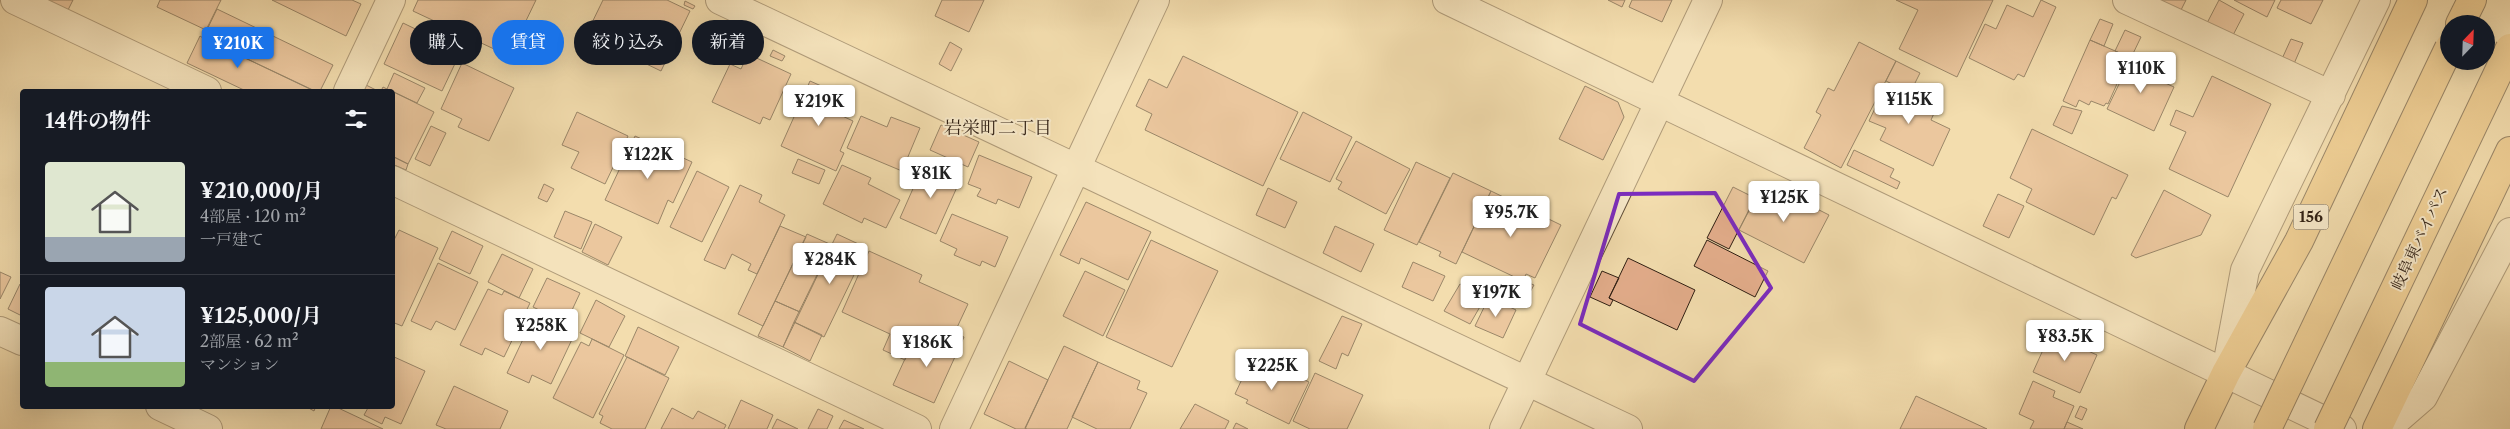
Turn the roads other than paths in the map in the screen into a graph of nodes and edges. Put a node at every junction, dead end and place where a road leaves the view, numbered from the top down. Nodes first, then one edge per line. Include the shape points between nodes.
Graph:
1 (15, 0) edge
2 (391, 0) edge
3 (720, 0) edge
4 (1155, 0) edge
5 (1447, 0) edge
6 (1708, 0) edge
7 (2127, 0) edge
8 (2376, 0) edge
9 (2413, 0) edge
10 (2472, 0) edge
11 (2464, 15) edge
12 (2510, 48) edge
13 (2440, 67) edge
14 (203, 89) edge
15 (349, 89) edge
16 (2330, 95) junction
17 (1660, 102) junction
18 (2510, 151) edge
19 (1076, 168) junction
20 (395, 181) edge
21 (2510, 232) edge
22 (0, 331) edge
23 (20, 340) edge
24 (2226, 373) junction
25 (1526, 381) junction
26 (167, 409) edge
27 (198, 422) edge
28 (916, 429) edge
29 (954, 429) edge
30 (1504, 429) edge
31 (1628, 429) edge
32 (2199, 429) edge
33 (2267, 429) edge
34 (2328, 429) edge
35 (2342, 429) edge
36 (2377, 429) edge
37 (2386, 429) edge

1 - 14 street
2 - 15 street
3 - 19 street
4 - 19 street
5 - 17 street
6 - 17 street
7 - 16 street
8 - 16 street
9 - 24 highway, 156 via 2299,241
10 - 11 highway
12 - 34 highway, 岐阜東バイパス, bridge
13 - 33 highway, bridge
16 - 24 street via 2245,270
17 - 24 street
17 - 25 street
18 - 36 highway
19 - 25 street
19 - 29 street
20 - 28 street
21 - 37 street via 2423,397
22 - 23 street
24 - 32 highway, 156
24 - 35 street
25 - 30 street
25 - 31 street
26 - 27 street

